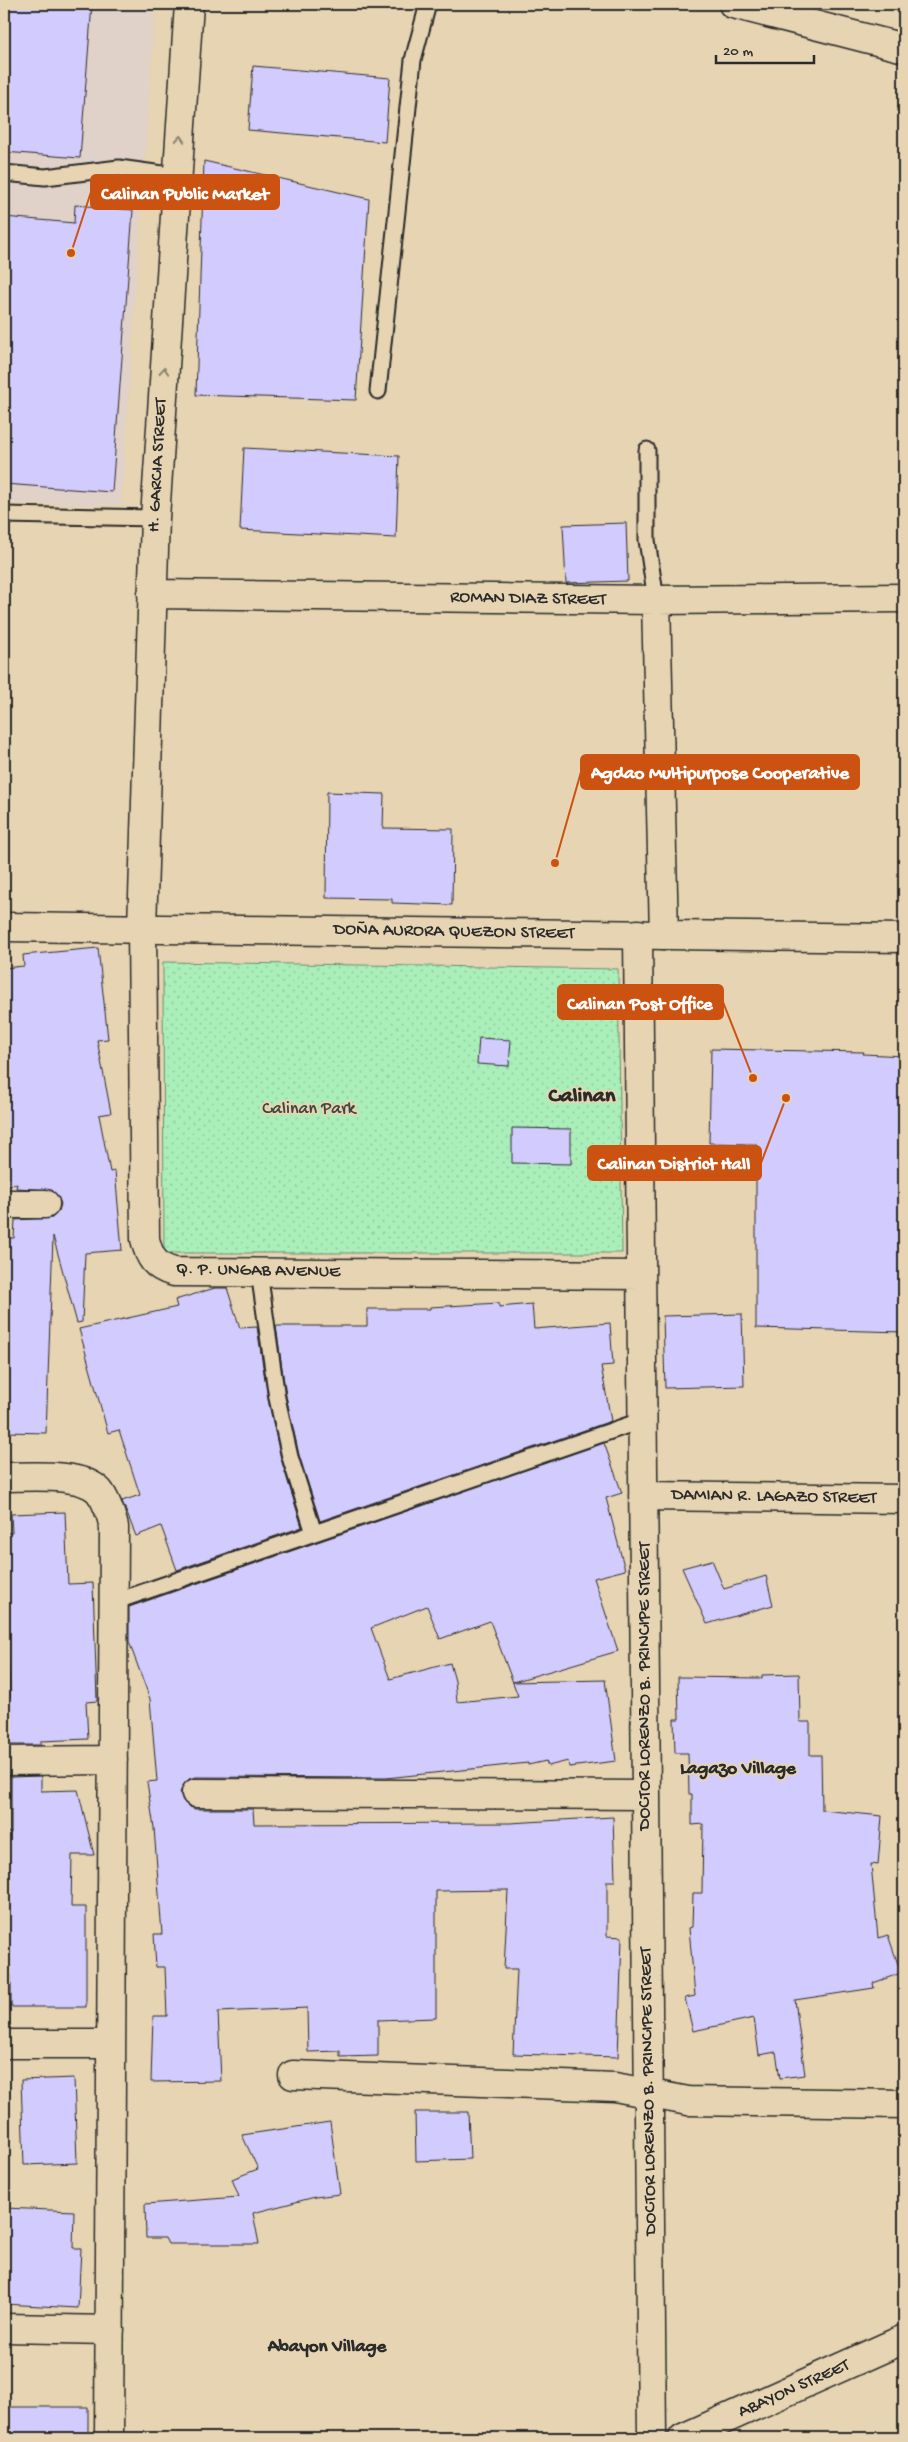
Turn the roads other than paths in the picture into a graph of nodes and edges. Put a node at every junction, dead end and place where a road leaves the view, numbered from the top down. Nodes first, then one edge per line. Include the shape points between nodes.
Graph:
1 (188, 4) edge
2 (428, 4) edge
3 (733, 4) edge
4 (904, 48) edge
5 (4, 173) edge
6 (177, 176) junction
7 (378, 391) dead end
8 (647, 450) dead end
9 (4, 515) edge
10 (155, 518) junction
11 (152, 594) junction
12 (904, 598) edge
13 (656, 600) junction
14 (4, 927) edge
15 (142, 928) junction
16 (651, 935) junction
17 (904, 938) edge
18 (4, 1204) edge
19 (45, 1204) dead end
20 (259, 1272) junction
21 (642, 1275) junction
22 (643, 1420) junction
23 (4, 1477) edge
24 (643, 1496) junction
25 (904, 1499) edge
26 (314, 1533) junction
27 (114, 1602) junction
28 (113, 1760) junction
29 (4, 1761) edge
30 (196, 1793) dead end
31 (646, 1794) junction
32 (4, 2044) edge
33 (112, 2044) junction
34 (293, 2075) dead end
35 (648, 2093) junction
36 (904, 2104) edge
37 (4, 2328) edge
38 (110, 2330) junction
39 (904, 2340) edge
40 (109, 2438) edge
41 (652, 2438) edge
42 (683, 2438) edge

6 -> 1 street, H. GARCIA STREET
2 - 7 lane via 413,60
3 - 4 street
5 - 6 lane via 46,177 119,168
10 -> 6 street, H. GARCIA STREET
8 - 13 lane via 647,540
9 - 10 lane
10 - 11 street, H. GARCIA STREET
11 - 13 street, ROMAN DIAZ STREET
11 - 15 street, H. GARCIA STREET
12 - 13 street, ROMAN DIAZ STREET
13 - 16 street, DOCTOR LORENZO B. PRINCIPE STREET
14 - 15 street, DOÑA AURORA QUEZON STREET
15 - 16 street, DOÑA AURORA QUEZON STREET
15 - 20 street, Q. P. UNGAB AVENUE via 145,1238 148,1252 162,1269 174,1272
16 - 17 street, DOÑA AURORA QUEZON STREET
16 - 21 street, DOCTOR LORENZO B. PRINCIPE STREET
18 - 19 street
20 - 21 street, Q. P. UNGAB AVENUE
20 - 26 lane via 277,1398 290,1457
21 - 22 street, DOCTOR LORENZO B. PRINCIPE STREET
22 - 24 street, DOCTOR LORENZO B. PRINCIPE STREET
22 - 26 lane
23 - 27 street via 63,1478 84,1482 98,1491 109,1509 114,1527
24 - 25 street, DAMIAN R. LAGAZO STREET
24 - 31 street, DOCTOR LORENZO B. PRINCIPE STREET
26 - 27 lane
27 - 28 street
28 - 29 street
28 - 33 street
30 - 31 street
31 - 35 street, DOCTOR LORENZO B. PRINCIPE STREET
32 - 33 street
33 - 38 street
34 - 35 street via 616,2086
35 - 36 street via 688,2102
35 - 41 street, DOCTOR LORENZO B. PRINCIPE STREET
37 - 38 street
38 - 40 street
39 - 42 street, ABAYON STREET

